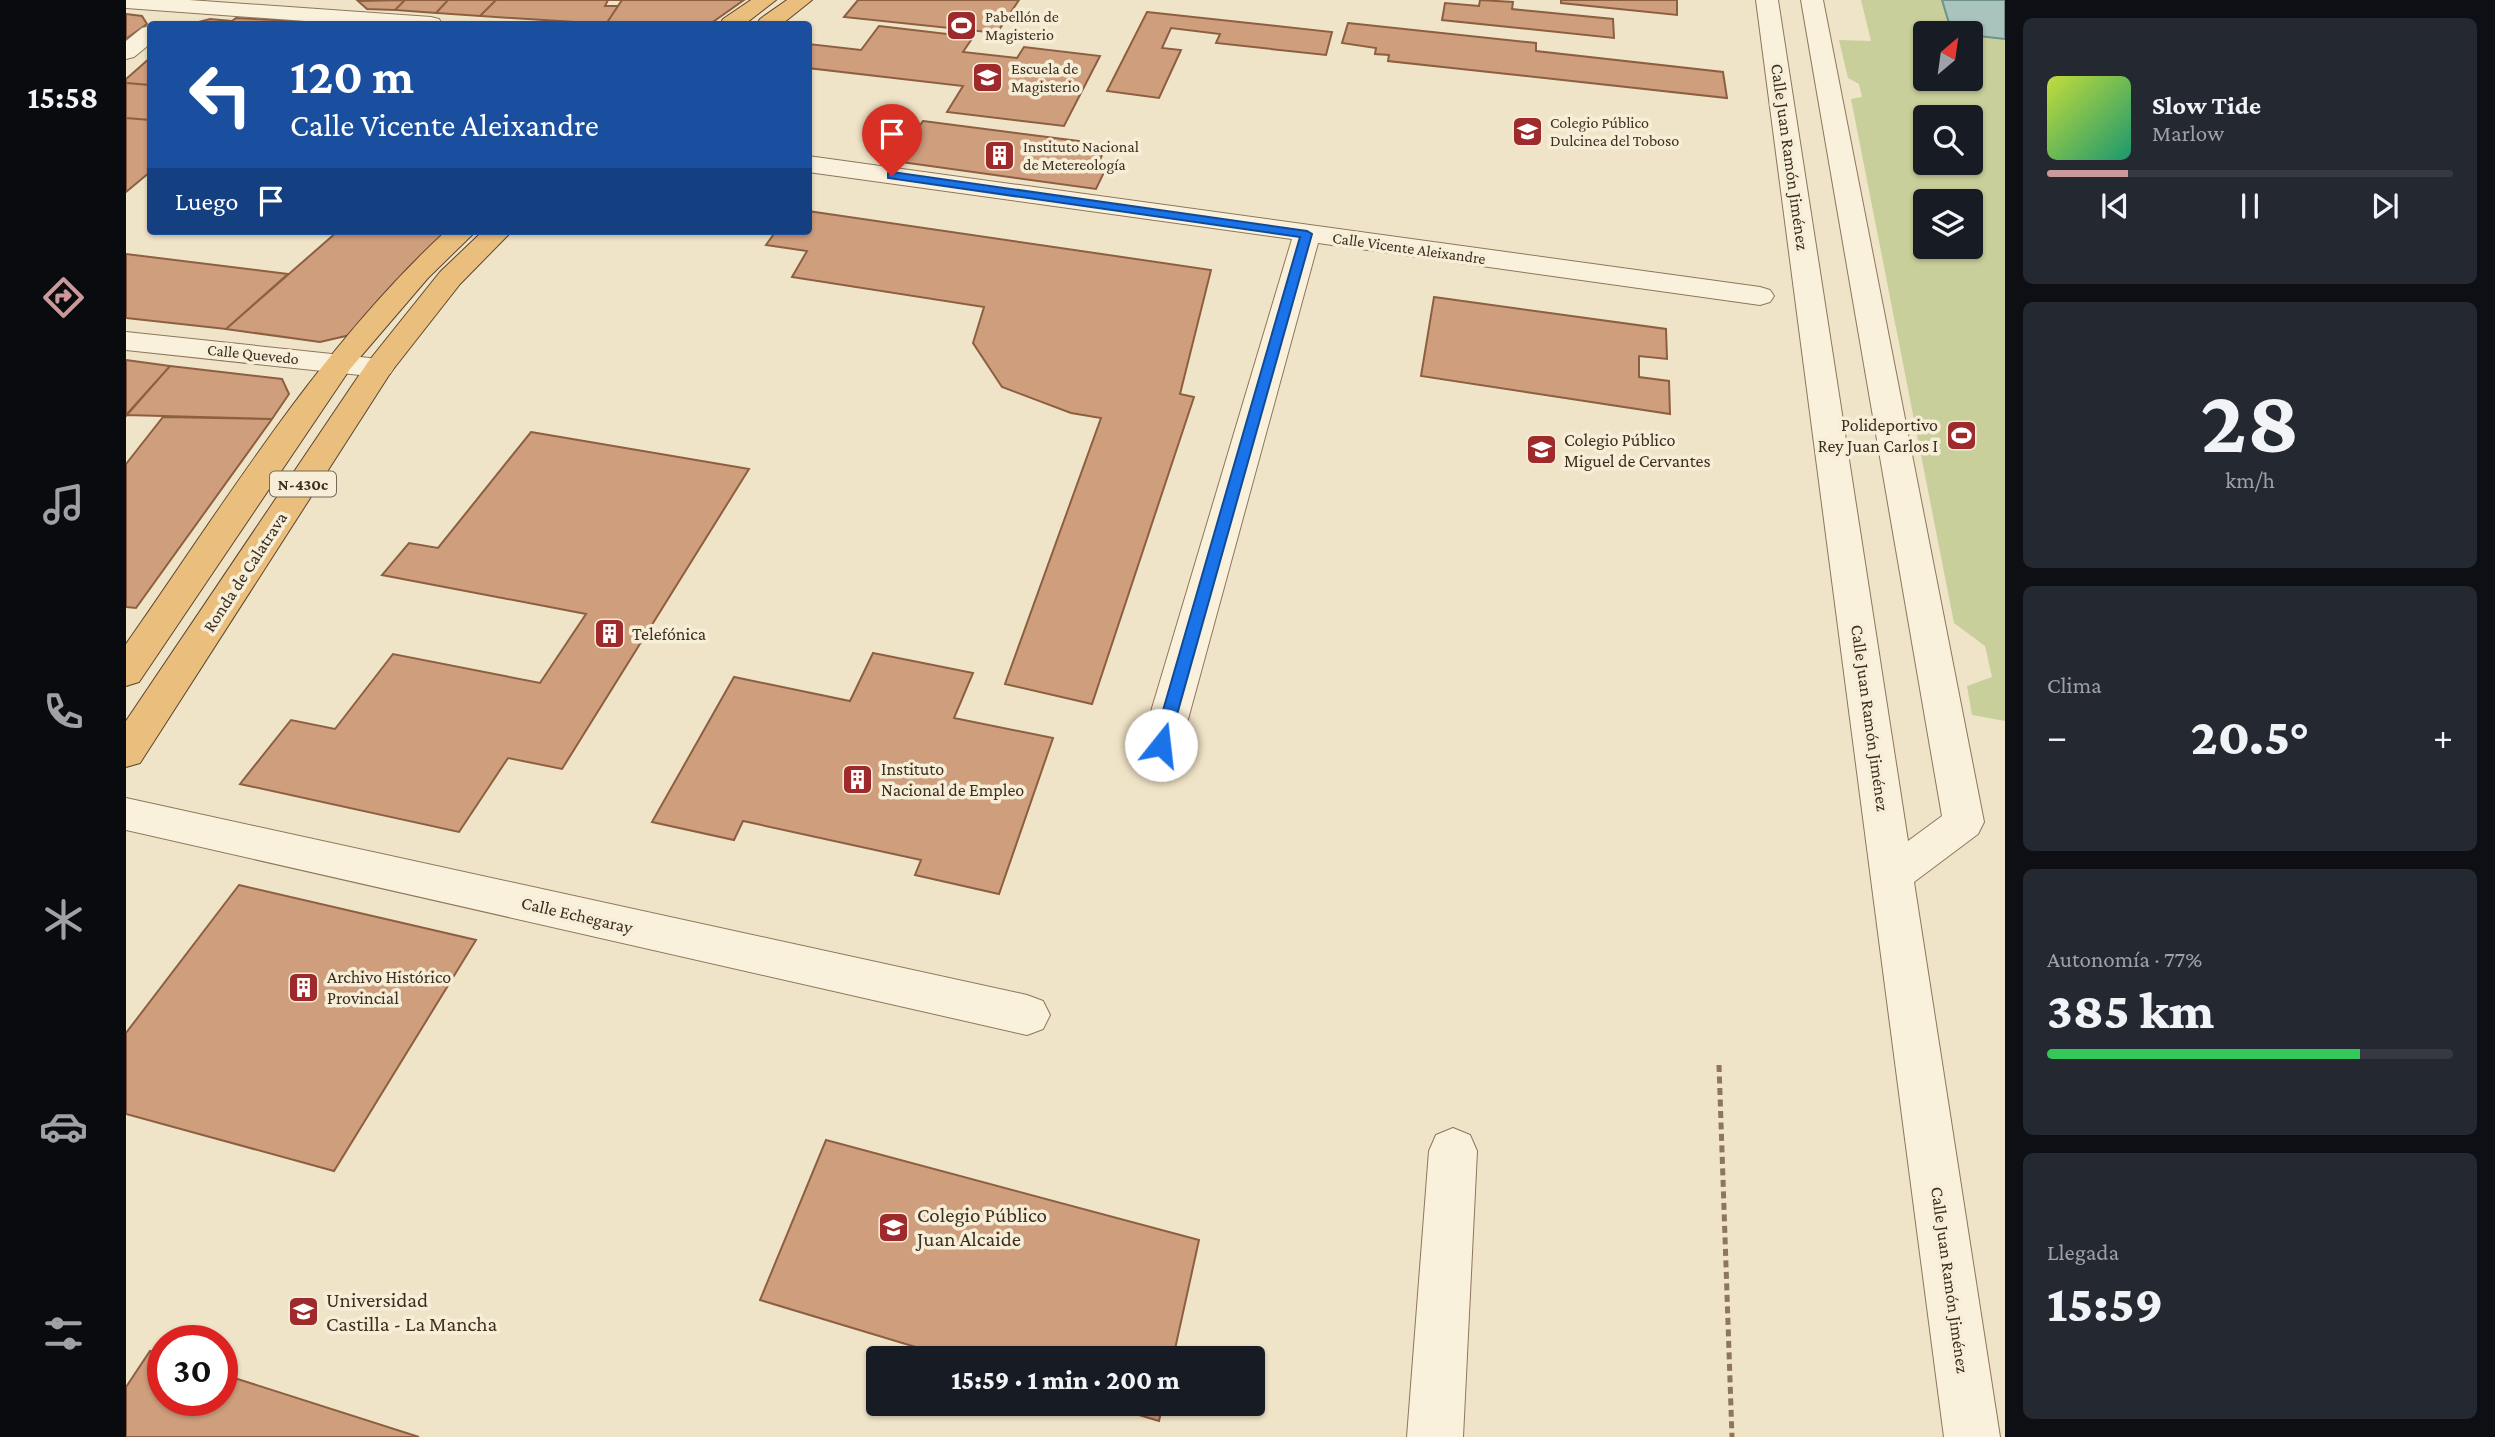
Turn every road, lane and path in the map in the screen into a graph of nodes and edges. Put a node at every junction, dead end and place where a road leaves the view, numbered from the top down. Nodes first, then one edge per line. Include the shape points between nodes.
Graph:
1 (330, 0) edge
2 (765, 0) edge
3 (801, 0) edge
4 (1767, 0) edge
5 (1812, 0) edge
6 (126, 2) edge
7 (185, 6) junction
8 (312, 16) junction
9 (165, 21) edge
10 (386, 21) edge
11 (735, 21) edge
12 (772, 21) edge
13 (147, 35) edge
14 (126, 52) edge
15 (812, 165) edge
16 (1307, 234) junction
17 (458, 235) edge
18 (494, 235) edge
19 (1760, 296) dead end
20 (126, 341) edge
21 (339, 363) junction
22 (379, 368) junction
23 (126, 672) edge
24 (1161, 745) dead end
25 (126, 752) edge
26 (126, 814) edge
27 (1892, 875) junction
28 (1027, 1015) dead end
29 (1719, 1065) dead end
30 (1453, 1151) dead end
31 (1435, 1437) edge
32 (1732, 1437) edge
33 (1972, 1437) edge

1 - 8 street
2 - 11 highway
3 - 12 highway
4 - 27 street, Calle Juan Ramón Jiménez
5 - 27 street via 1964,822
6 - 7 street
7 - 8 street
7 - 9 street
8 - 10 street
13 - 14 street
15 - 16 street, Calle Vicente Aleixandre
16 - 19 street, Calle Vicente Aleixandre
16 - 24 street
17 - 21 highway, N-430c via 418,272
18 - 22 highway, Ronda de Calatrava / N-430c via 450,278
20 - 21 street, Calle Quevedo
21 - 22 street, Calle Quevedo
21 - 23 highway, N-430c
22 - 25 highway, Ronda de Calatrava / N-430c
26 - 28 street, Calle Echegaray
27 - 33 street, Calle Juan Ramón Jiménez
29 - 32 path
30 - 31 street

